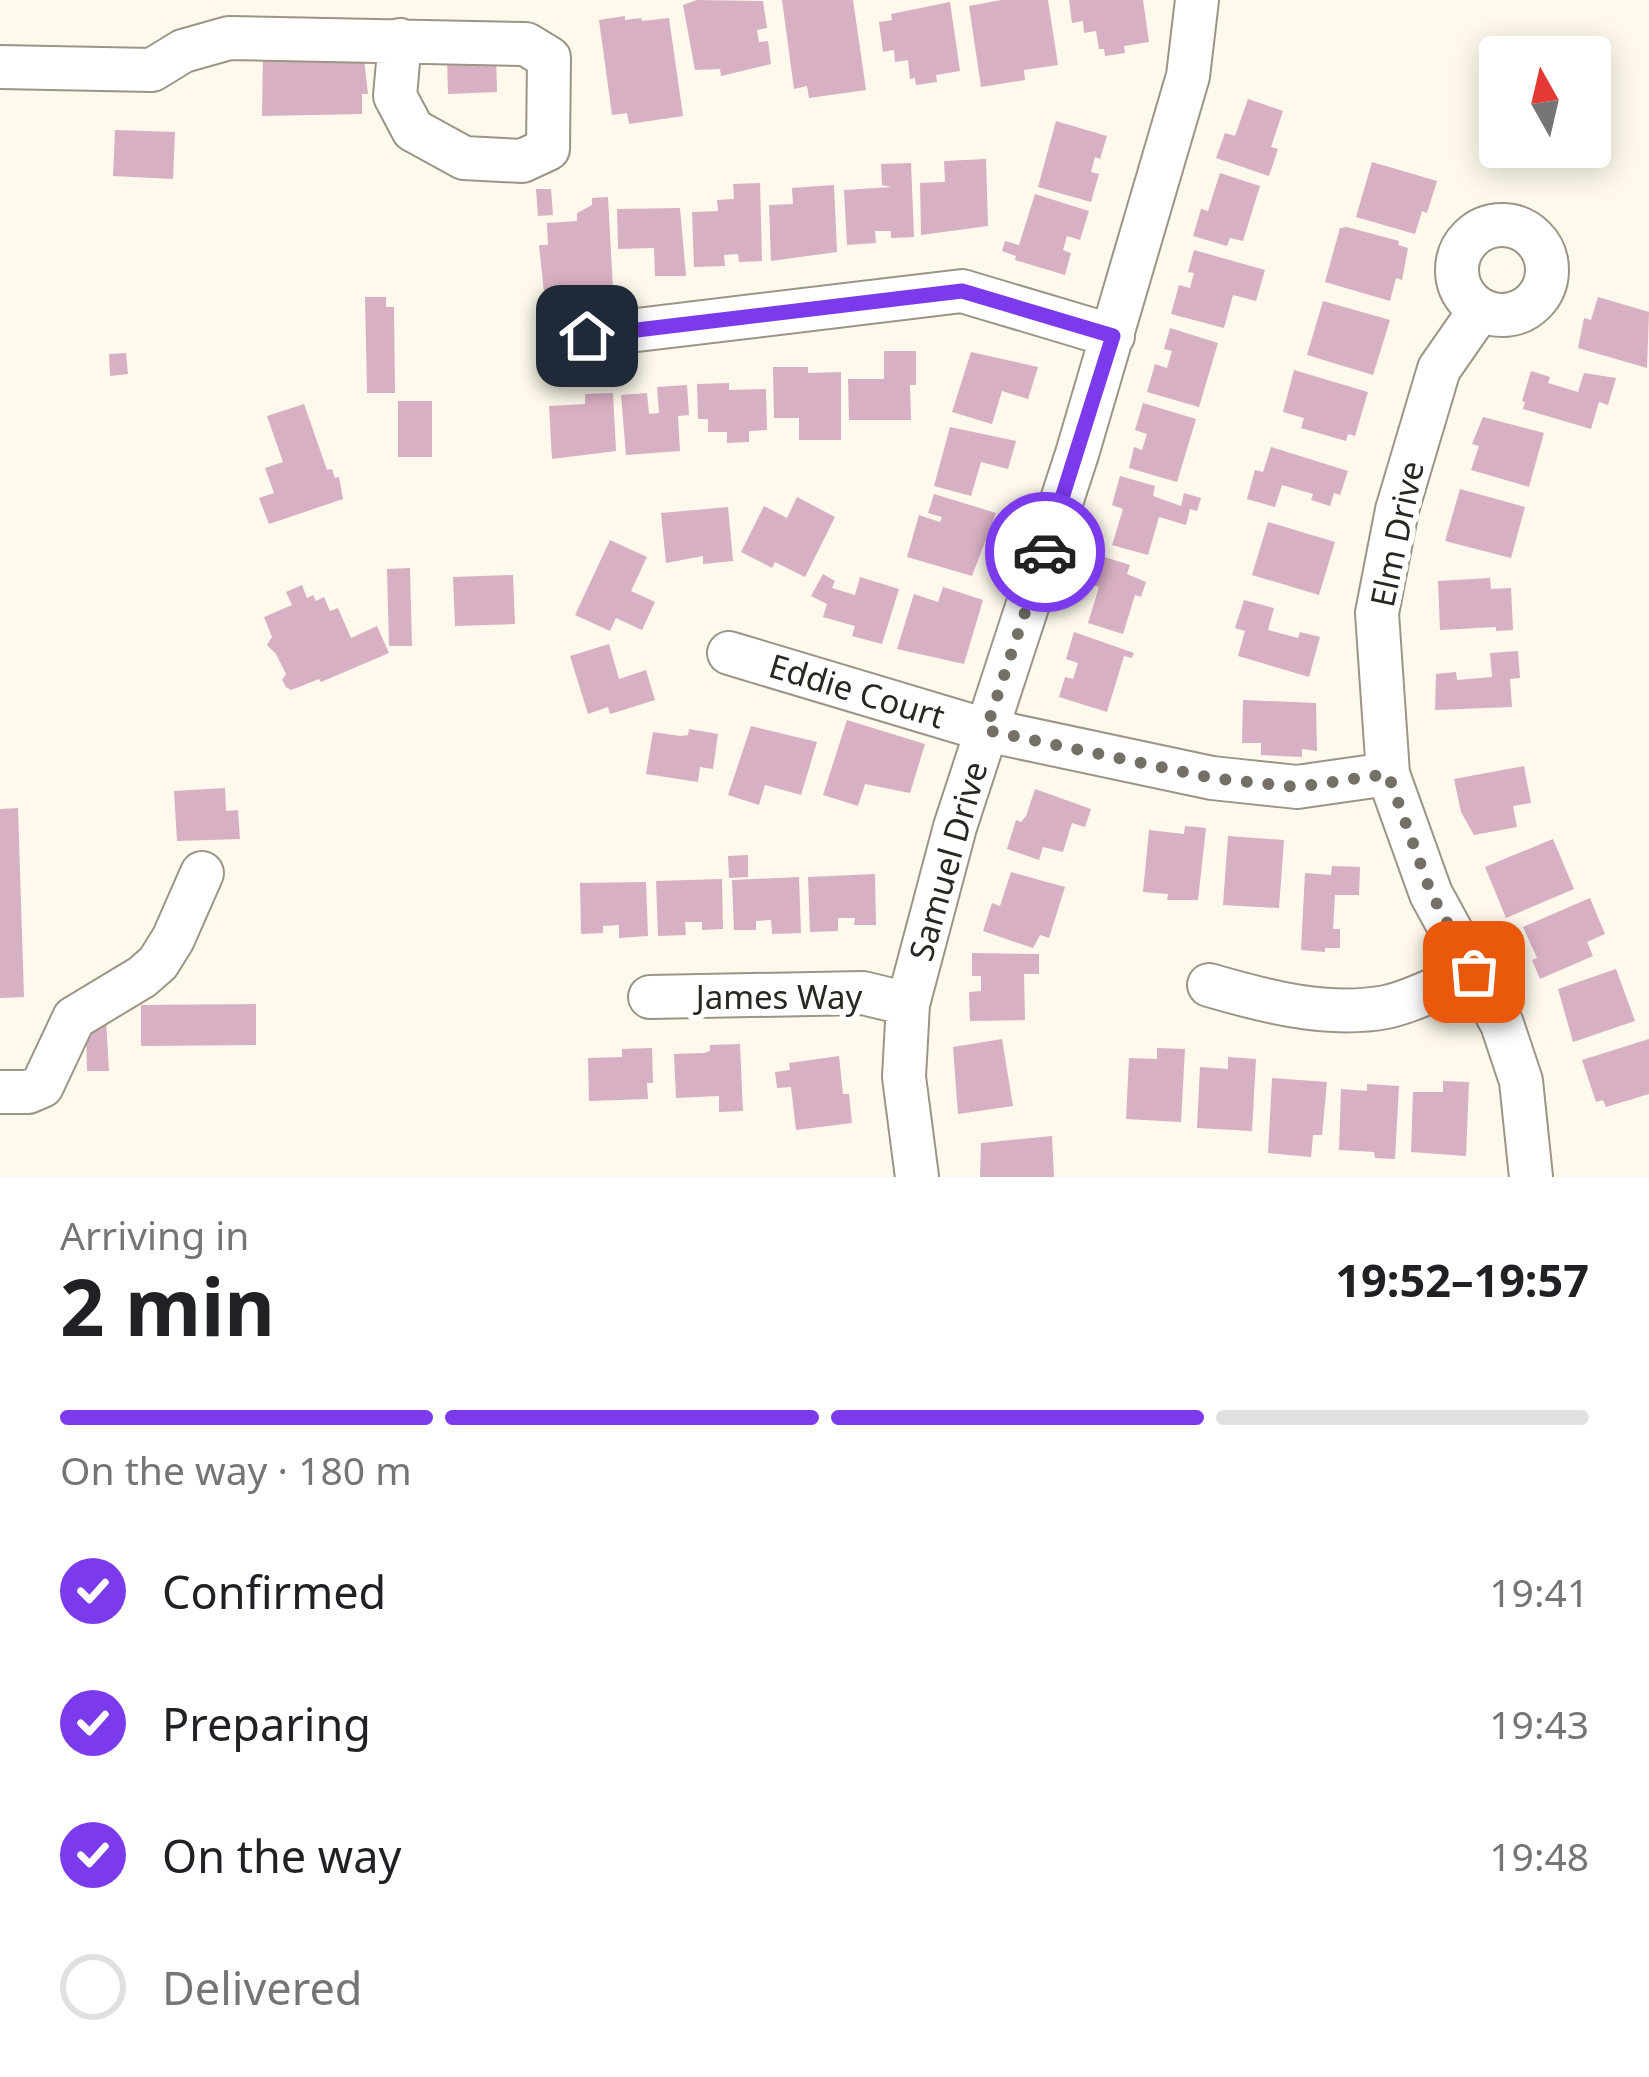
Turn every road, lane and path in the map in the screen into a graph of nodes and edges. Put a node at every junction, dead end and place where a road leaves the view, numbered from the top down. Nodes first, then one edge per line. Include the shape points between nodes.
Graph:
1 (1197, 0) edge
2 (400, 40) dead end
3 (0, 67) edge
4 (1480, 310) dead end
5 (587, 336) dead end
6 (1113, 336) junction
7 (729, 653) dead end
8 (986, 730) junction
9 (1388, 774) junction
10 (202, 874) dead end
11 (1474, 972) junction
12 (1209, 985) dead end
13 (650, 997) dead end
14 (908, 1004) junction
15 (0, 1092) edge
16 (917, 1177) edge
17 (1531, 1177) edge

1 - 6 street, Samuel Drive via 1188,76
2 - 3 street via 230,38 152,70
4 - 9 street, Elm Drive via 1439,369 1397,510 1377,613
5 - 6 street via 962,291
6 - 8 street, Samuel Drive
7 - 8 street, Eddie Court
8 - 9 street, Eddie Court via 1233,781 1297,787
8 - 14 street, Samuel Drive
9 - 11 street, Elm Drive via 1431,893
10 - 15 street via 158,963 74,1018 42,1086
11 - 12 street via 1387,1007 1327,1009
11 - 17 street, Elm Drive via 1521,1081
13 - 14 street, James Way via 863,993
14 - 16 street, Samuel Drive via 904,1077

